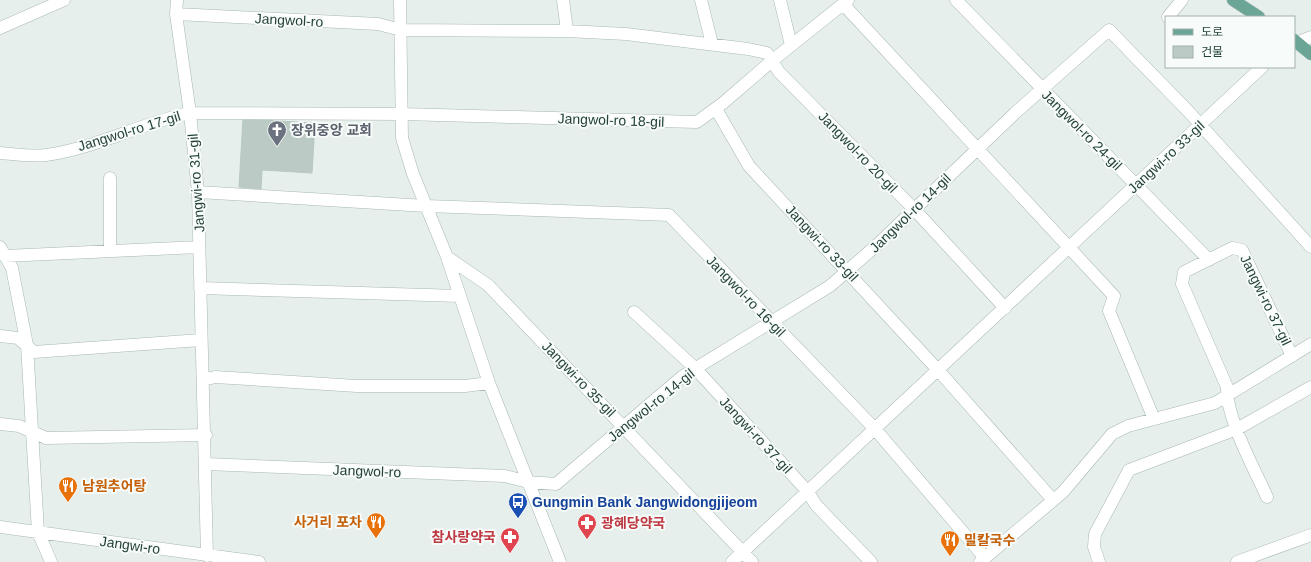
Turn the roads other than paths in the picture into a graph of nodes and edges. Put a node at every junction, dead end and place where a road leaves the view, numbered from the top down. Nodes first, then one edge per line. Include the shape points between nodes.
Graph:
1 (178, 0) edge
2 (400, 0) edge
3 (563, 0) edge
4 (701, 0) edge
5 (780, 0) edge
6 (956, 0) edge
7 (1182, 0) edge
8 (1233, 0) edge
9 (59, 1) edge
10 (846, 2) edge
11 (176, 14) junction
12 (1169, 16) edge
13 (1257, 16) edge
14 (0, 28) edge
15 (401, 30) junction
16 (566, 31) junction
17 (1311, 37) edge
18 (1295, 42) edge
19 (712, 44) junction
20 (791, 45) junction
21 (1311, 54) edge
22 (773, 60) junction
23 (1261, 68) edge
24 (1042, 89) junction
25 (716, 109) junction
26 (190, 113) junction
27 (402, 114) junction
28 (1200, 126) junction
29 (977, 149) junction
30 (0, 153) edge
31 (110, 178) dead end
32 (1137, 185) junction
33 (198, 192) junction
34 (426, 206) junction
35 (914, 209) junction
36 (200, 247) junction
37 (1070, 247) junction
38 (1311, 247) edge
39 (110, 251) junction
40 (2, 252) edge
41 (447, 257) junction
42 (1208, 260) junction
43 (848, 271) junction
44 (200, 288) junction
45 (460, 296) junction
46 (1005, 308) junction
47 (634, 312) dead end
48 (770, 322) junction
49 (0, 336) edge
50 (201, 340) junction
51 (1311, 344) edge
52 (27, 345) junction
53 (1292, 356) junction
54 (695, 368) junction
55 (938, 370) junction
56 (203, 380) junction
57 (490, 383) junction
58 (1311, 387) edge
59 (1227, 396) junction
60 (1154, 419) junction
61 (0, 424) edge
62 (624, 426) junction
63 (875, 429) junction
64 (1237, 429) junction
65 (31, 432) junction
66 (206, 435) junction
67 (206, 464) junction
68 (528, 482) junction
69 (808, 492) junction
70 (1267, 497) dead end
71 (1053, 500) junction
72 (0, 527) edge
73 (38, 532) junction
74 (1311, 535) edge
75 (743, 552) junction
76 (207, 556) junction
77 (982, 560) edge
78 (51, 562) edge
79 (259, 562) edge
80 (560, 562) edge
81 (732, 562) edge
82 (752, 562) edge
83 (872, 562) edge
84 (1099, 562) edge
85 (1237, 562) edge

1 - 11 street, Jangwi-ro 31-gil
2 - 15 street
3 - 16 street
4 - 19 street
5 - 20 street
6 - 24 street, Jangwol-ro 24-gil
7 - 12 street
8 - 13 main road
9 - 14 street
10 - 20 street, Jangwol-ro 18-gil
10 - 29 street
11 - 15 street, Jangwol-ro via 378,24
11 - 26 street, Jangwi-ro 31-gil
15 - 16 street, Jangwol-ro 20-gil
15 - 27 street
16 - 19 street, Jangwol-ro 20-gil via 626,34
17 - 18 street
18 - 21 main road
19 - 22 street, Jangwol-ro 20-gil via 767,53
20 - 22 street, Jangwol-ro 18-gil
22 - 25 street, Jangwol-ro 18-gil
22 - 35 street, Jangwol-ro 20-gil via 779,72
23 - 28 street, Jangwi-ro 33-gil
24 - 28 street, Jangwol-ro 14-gil via 1108,30
24 - 29 street, Jangwol-ro 14-gil
24 - 32 street, Jangwol-ro 24-gil
25 - 27 street, Jangwol-ro 18-gil via 697,122
25 - 43 street, Jangwi-ro 33-gil via 749,166
26 - 27 street, Jangwol-ro 17-gil
26 - 30 street, Jangwol-ro 17-gil via 45,156
26 - 33 street, Jangwi-ro 31-gil
27 - 34 street via 402,138
28 - 32 street, Jangwi-ro 33-gil
28 - 38 street
29 - 35 street, Jangwol-ro 14-gil
29 - 37 street
31 - 39 street
32 - 37 street, Jangwi-ro 33-gil
32 - 42 street, Jangwol-ro 24-gil
33 - 34 street
33 - 36 street, Jangwi-ro 31-gil
34 - 41 street
34 - 48 street, Jangwol-ro 16-gil via 669,215
35 - 43 street, Jangwol-ro 14-gil
35 - 46 street, Jangwol-ro 20-gil
36 - 39 street, Jangwi-ro 31-gil
36 - 44 street, Jangwi-ro 31-gil
37 - 46 street, Jangwi-ro 33-gil
37 - 60 street via 1114,296 1109,311
39 - 40 street, Jangwi-ro 31-gil
40 - 52 street via 12,268
41 - 45 street
41 - 62 street, Jangwi-ro 35-gil via 488,284
42 - 53 street, Jangwi-ro 37-gil via 1232,248 1242,250
42 - 59 street, Jangwi-ro 37-gil via 1184,272 1182,284 1227,387
43 - 48 street, Jangwol-ro 14-gil via 830,286
43 - 55 street, Jangwi-ro 33-gil
44 - 45 street
44 - 50 street, Jangwi-ro 31-gil
45 - 57 street
46 - 55 street, Jangwi-ro 33-gil
47 - 54 street, Jangwi-ro 37-gil
48 - 54 street, Jangwol-ro 14-gil
48 - 63 street, Jangwol-ro 16-gil
49 - 52 street via 18,338
50 - 52 street via 34,352
50 - 56 street, Jangwi-ro 31-gil
51 - 53 street, Jangwi-ro 37-gil
52 - 65 street
53 - 59 street, Jangwi-ro 37-gil
54 - 62 street, Jangwol-ro 14-gil
54 - 69 street, Jangwi-ro 37-gil
55 - 63 street, Jangwi-ro 33-gil
55 - 71 street, Jangwi-ro 33-gil
56 - 57 street via 215,377 357,386 465,386
56 - 66 street, Jangwi-ro 31-gil
57 - 68 street
58 - 64 street
59 - 60 street, Jangwi-ro 37-gil via 1215,403
59 - 64 street, Jangwi-ro 37-gil
60 - 71 street, Jangwi-ro 37-gil via 1128,426 1112,434
61 - 65 street via 19,426
62 - 68 street, Jangwol-ro 14-gil via 556,484
62 - 75 street, Jangwi-ro 35-gil
63 - 69 street, Jangwi-ro 33-gil
63 - 77 street, Jangwol-ro 16-gil
64 - 70 street, Jangwi-ro 37-gil
64 - 84 street via 1129,470 1094,534 1094,547
65 - 66 street via 46,438
65 - 73 street
66 - 67 street, Jangwi-ro 31-gil
67 - 68 street, Jangwol-ro via 505,476
67 - 76 street, Jangwi-ro 31-gil
68 - 80 street
69 - 75 street, Jangwi-ro 33-gil
69 - 83 street, Jangwi-ro 37-gil via 816,505
71 - 77 street, Jangwi-ro 37-gil
72 - 73 street, Jangwi-ro
73 - 76 street, Jangwi-ro
73 - 78 street
74 - 85 street
75 - 81 street, Jangwi-ro 33-gil
75 - 82 street, Jangwi-ro 35-gil
76 - 79 street, Jangwi-ro

